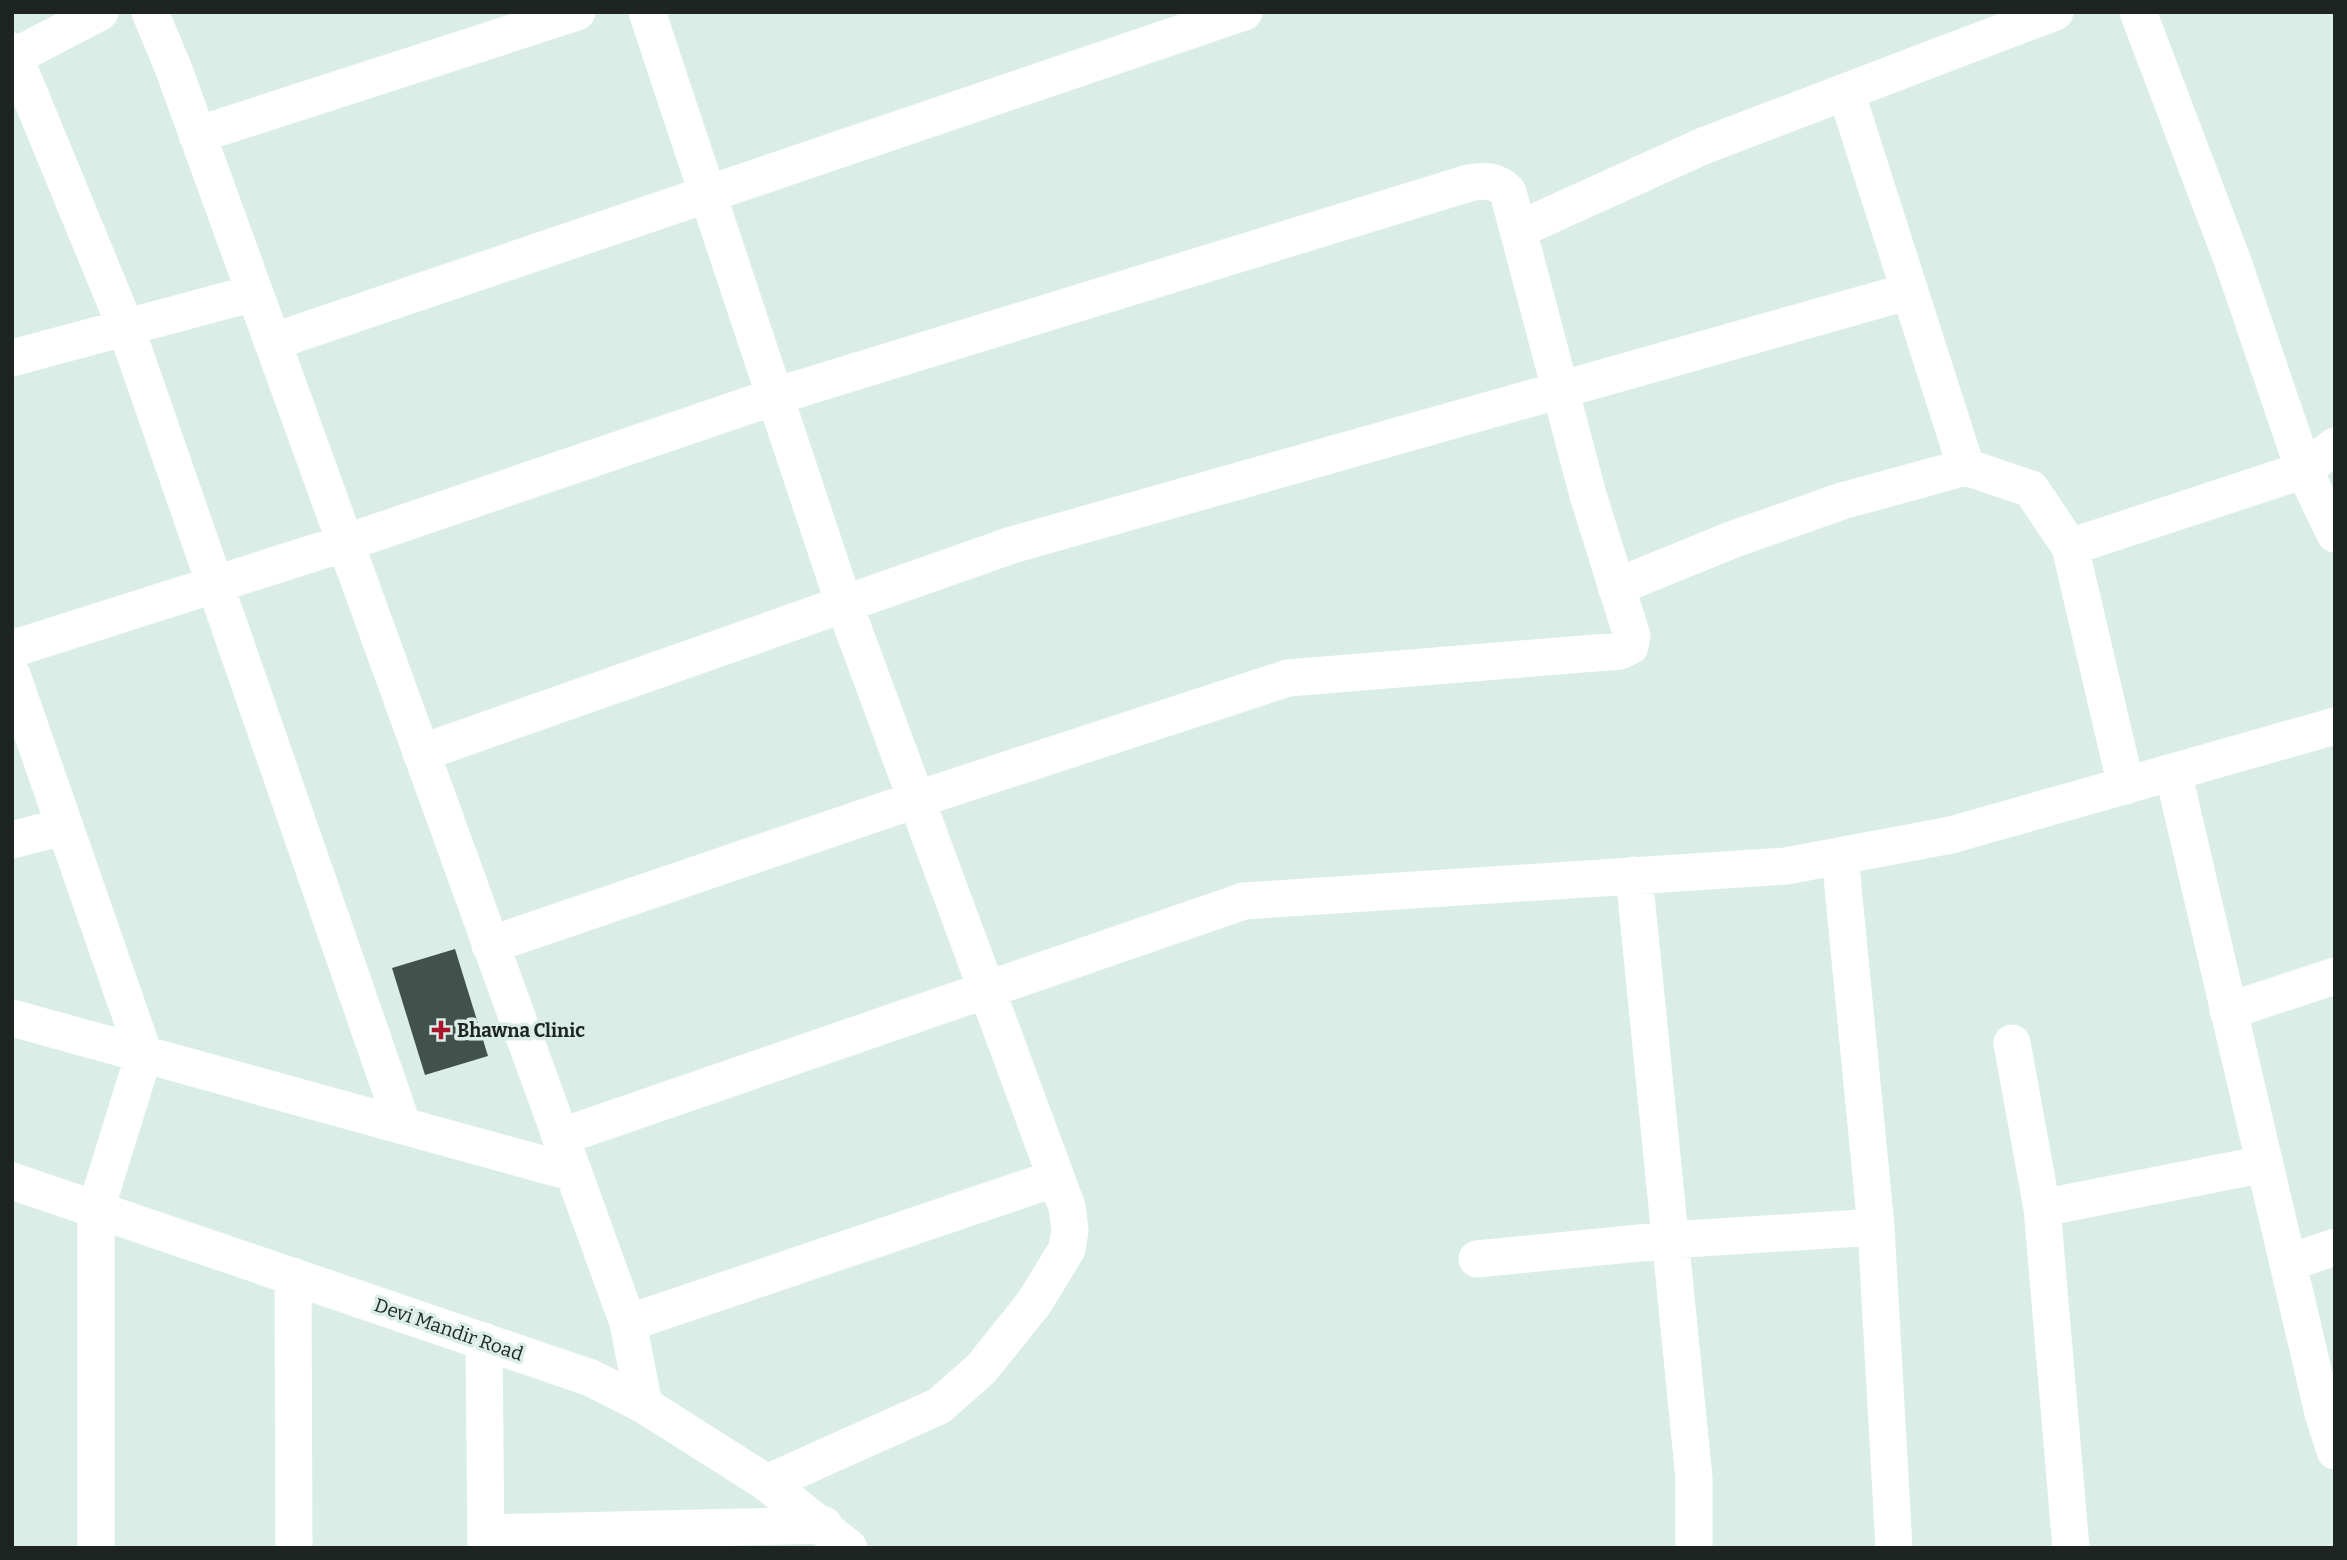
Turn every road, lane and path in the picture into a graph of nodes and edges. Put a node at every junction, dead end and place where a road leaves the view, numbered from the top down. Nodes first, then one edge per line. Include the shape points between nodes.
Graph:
1 (100, 12) edge
2 (150, 12) edge
3 (577, 12) edge
4 (647, 12) edge
5 (1244, 12) edge
6 (2055, 12) edge
7 (2138, 12) edge
8 (13, 56) edge
9 (1846, 92) junction
10 (197, 135) junction
11 (709, 195) junction
12 (1520, 229) junction
13 (1910, 291) junction
14 (254, 293) junction
15 (126, 328) junction
16 (272, 342) junction
17 (12, 358) edge
18 (1562, 391) junction
19 (776, 396) junction
20 (2335, 446) edge
21 (1966, 467) junction
22 (2304, 470) junction
23 (2335, 534) edge
24 (345, 543) junction
25 (2070, 547) junction
26 (215, 584) junction
27 (1616, 587) junction
28 (844, 604) junction
29 (12, 649) edge
30 (12, 674) edge
31 (2335, 726) edge
32 (421, 753) junction
33 (2173, 772) junction
34 (2126, 786) junction
35 (915, 800) junction
36 (65, 826) junction
37 (12, 840) edge
38 (1840, 856) junction
39 (1634, 875) junction
40 (491, 945) junction
41 (2335, 976) edge
42 (985, 990) junction
43 (2228, 1011) junction
44 (12, 1018) edge
45 (2012, 1043) dead end
46 (144, 1054) junction
47 (403, 1126) junction
48 (561, 1137) junction
49 (2264, 1164) junction
50 (574, 1173) junction
51 (1056, 1178) junction
52 (12, 1181) edge
53 (96, 1209) junction
54 (2042, 1209) junction
55 (1876, 1227) junction
56 (1670, 1240) junction
57 (2335, 1247) edge
58 (1477, 1259) dead end
59 (2287, 1263) junction
60 (293, 1276) junction
61 (628, 1323) junction
62 (484, 1341) junction
63 (644, 1405) junction
64 (2335, 1451) edge
65 (767, 1483) junction
66 (836, 1537) edge
67 (486, 1540) edge
68 (96, 1548) edge
69 (294, 1548) edge
70 (1694, 1548) edge
71 (1894, 1548) edge
72 (2071, 1548) edge

1 - 8 street
2 - 10 street
3 - 10 street
4 - 11 street
5 - 11 street
6 - 9 street
7 - 22 street via 2233,262
8 - 15 street
9 - 12 street via 1703,146
9 - 13 street
10 - 14 street
11 - 16 street
11 - 19 street
12 - 18 street
12 - 19 street via 1508,192 1501,185 1488,180 1469,183
13 - 18 street
13 - 21 street
14 - 15 street
14 - 16 street
15 - 17 street
15 - 26 street
16 - 24 street
18 - 27 street
18 - 28 street via 1012,545
19 - 24 street
19 - 28 street
20 - 22 street
21 - 25 street via 2031,489
21 - 27 street via 1842,501
22 - 23 street
22 - 25 street
24 - 26 street
24 - 32 street
25 - 34 street
26 - 29 street
26 - 47 street
27 - 35 street via 1632,636 1630,646 1620,651 1288,678
28 - 32 street
28 - 35 street
30 - 36 street
31 - 33 street
32 - 40 street
33 - 34 street
33 - 43 street
34 - 38 street via 1951,835
35 - 40 street
35 - 42 street
36 - 37 street
36 - 46 street
38 - 39 street via 1786,866
38 - 55 street
39 - 42 street via 1244,901
39 - 56 street
40 - 48 street
41 - 43 street
42 - 48 street
42 - 51 street
43 - 49 street
44 - 46 street
45 - 54 street
46 - 47 street
46 - 53 street
47 - 50 street
48 - 50 street
49 - 54 street
49 - 59 street
50 - 61 street
51 - 61 street
51 - 65 street via 1067,1207 1067,1249 1034,1303 981,1369 939,1406
52 - 53 street, Devi Mandir Road
53 - 60 street, Devi Mandir Road
53 - 68 street
54 - 72 street
55 - 56 street
55 - 71 street
56 - 58 street
56 - 70 street via 1694,1479
57 - 59 street
59 - 64 street
60 - 62 street, Devi Mandir Road
60 - 69 street
61 - 63 street
62 - 63 street, Devi Mandir Road via 592,1378
62 - 67 street
63 - 65 street, Devi Mandir Road
65 - 66 street, Devi Mandir Road
66 - 67 street

